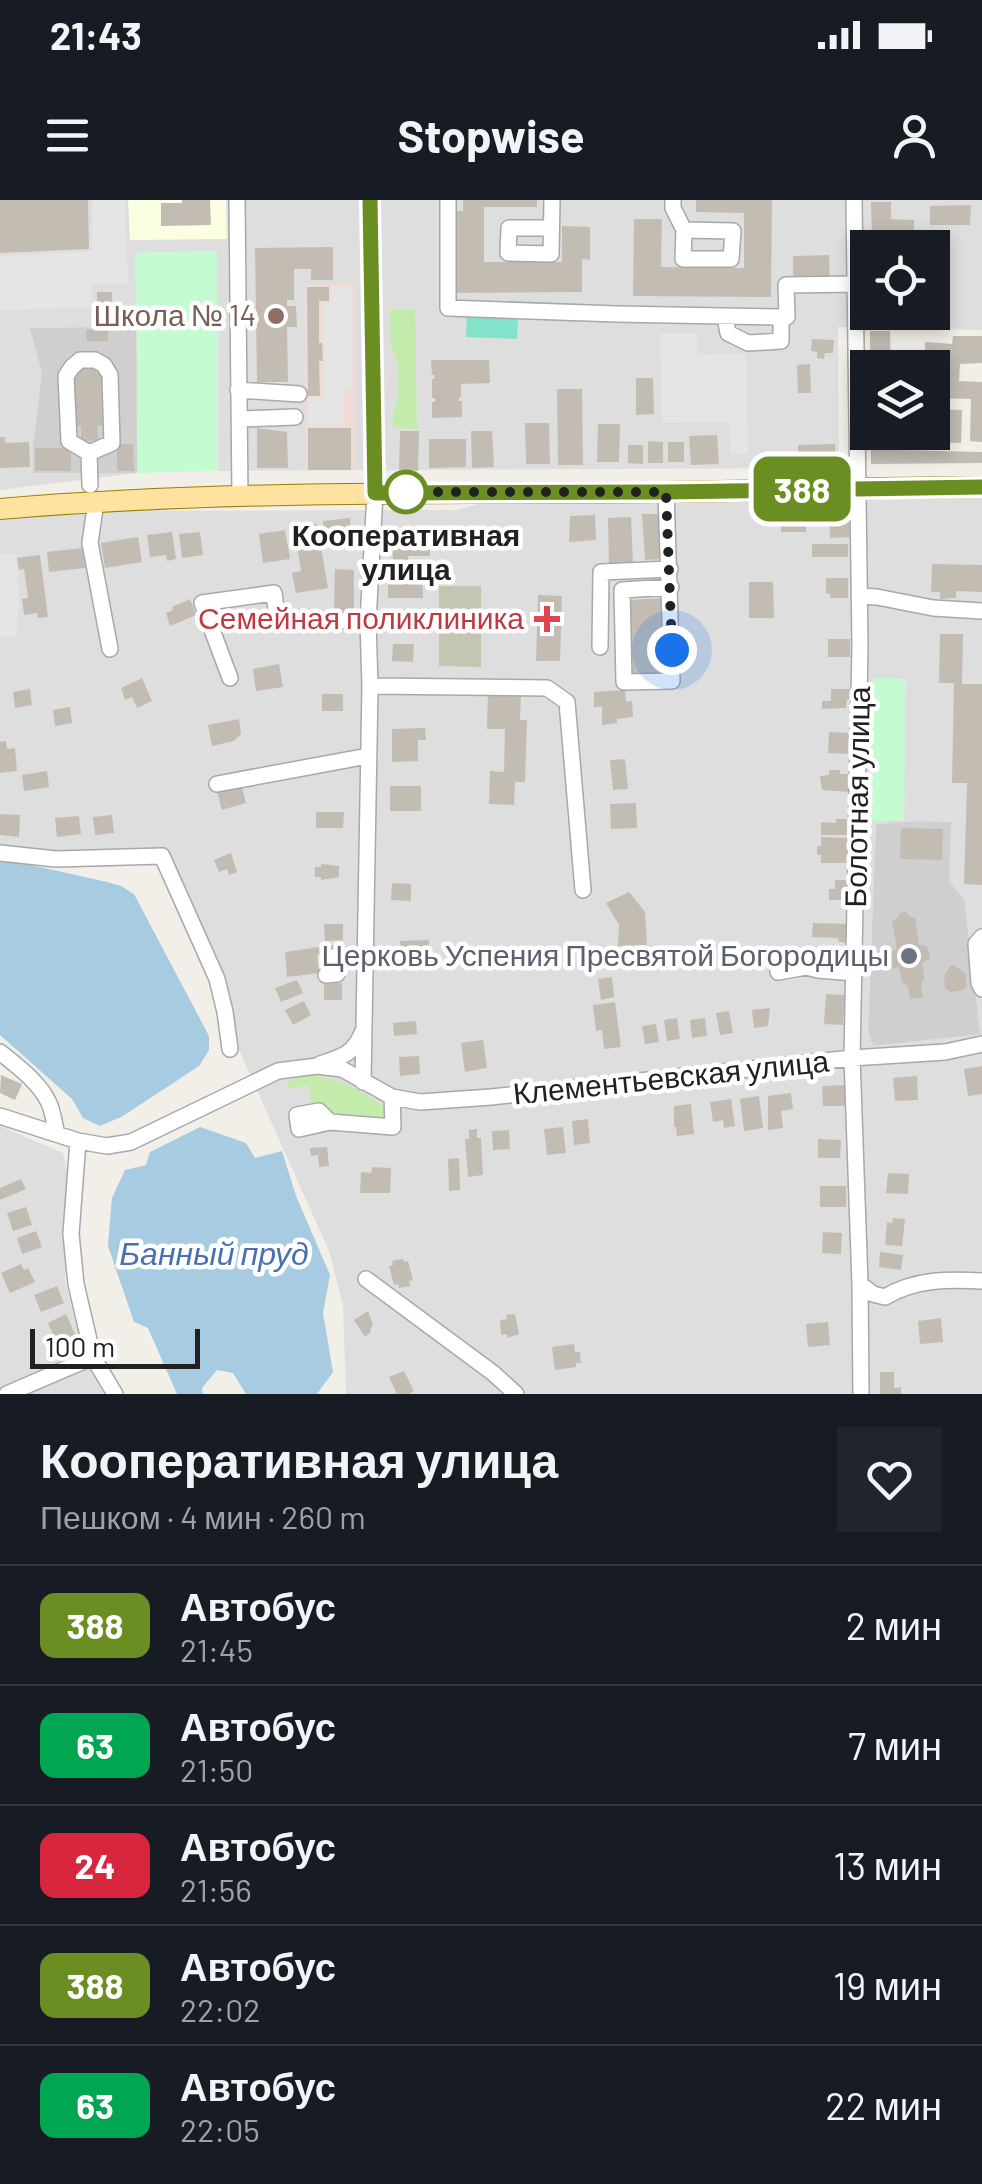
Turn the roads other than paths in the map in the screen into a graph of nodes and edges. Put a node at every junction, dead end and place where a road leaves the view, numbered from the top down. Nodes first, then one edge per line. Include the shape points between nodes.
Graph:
1 (236, 200) edge
2 (370, 200) edge
3 (448, 200) edge
4 (552, 200) edge
5 (673, 200) edge
6 (854, 200) edge
7 (551, 228) dead end
8 (684, 230) dead end
9 (854, 230) edge
10 (850, 284) edge
11 (725, 317) junction
12 (780, 317) junction
13 (856, 330) edge
14 (300, 394) dead end
15 (238, 404) junction
16 (295, 417) dead end
17 (89, 453) junction
18 (982, 486) edge
19 (858, 487) junction
20 (666, 492) junction
21 (93, 493) junction
22 (375, 493) junction
23 (240, 498) junction
24 (0, 509) edge
25 (670, 568) junction
26 (670, 587) junction
27 (858, 596) junction
28 (982, 611) edge
29 (368, 622) junction
30 (600, 647) dead end
31 (110, 649) dead end
32 (230, 678) dead end
33 (370, 686) junction
34 (368, 756) junction
35 (216, 784) dead end
36 (0, 853) edge
37 (583, 890) dead end
38 (982, 937) edge
39 (365, 955) junction
40 (778, 972) dead end
41 (854, 973) junction
42 (326, 975) dead end
43 (982, 989) edge
44 (364, 1026) junction
45 (982, 1044) edge
46 (230, 1049) dead end
47 (0, 1052) edge
48 (852, 1058) junction
49 (317, 1066) junction
50 (363, 1082) junction
51 (392, 1097) junction
52 (0, 1116) edge
53 (330, 1122) dead end
54 (57, 1134) junction
55 (78, 1141) junction
56 (366, 1278) dead end
57 (982, 1281) edge
58 (860, 1284) junction
59 (93, 1357) junction
60 (7, 1394) edge
61 (114, 1394) edge
62 (516, 1394) edge
63 (861, 1394) edge

1 - 15 street
2 - 22 street
3 - 11 street via 448,308
4 - 7 street
5 - 8 street
6 - 9 street, Болотная улица
10 - 12 street via 786,285 787,316
11 - 12 street
11 - 12 street via 728,333 748,342 781,341
13 - 19 street, Болотная улица
14 - 15 street
15 - 16 street
15 - 23 street
17 - 17 street via 112,442 110,375 95,360 80,360 66,376 68,441
17 - 21 street
18 - 19 main road
19 - 20 main road
19 - 27 street, Болотная улица
20 - 22 main road
20 - 25 street
21 - 23 main road
21 - 24 main road
21 - 31 street via 90,543
22 - 23 main road
22 - 29 street
25 - 26 street
25 - 30 street via 600,572
26 - 26 street via 672,681 624,682 622,590
27 - 28 street
27 - 41 street, Болотная улица
29 - 32 street via 277,617 274,594 202,603
29 - 33 street
33 - 34 street
33 - 37 street via 547,688 567,702
34 - 35 street
34 - 39 street
36 - 46 street via 56,860 162,856 206,952
38 - 43 street via 976,944
39 - 42 street via 336,956 337,974
39 - 44 street
40 - 41 street via 806,967
41 - 48 street, Болотная улица
44 - 49 street via 356,1047
44 - 50 street
45 - 48 street, Клементьевская улица
47 - 54 street via 44,1093
48 - 51 street, Клементьевская улица via 491,1097
48 - 58 street, Болотная улица
49 - 50 street, Клементьевская улица via 342,1069
49 - 55 street via 278,1072 131,1142
50 - 51 street, Клементьевская улица
51 - 53 street via 393,1128
52 - 54 street
54 - 55 street
55 - 59 street via 72,1259
56 - 62 street
57 - 58 street via 948,1279 886,1296
58 - 63 street, Болотная улица
59 - 60 street
59 - 61 street

